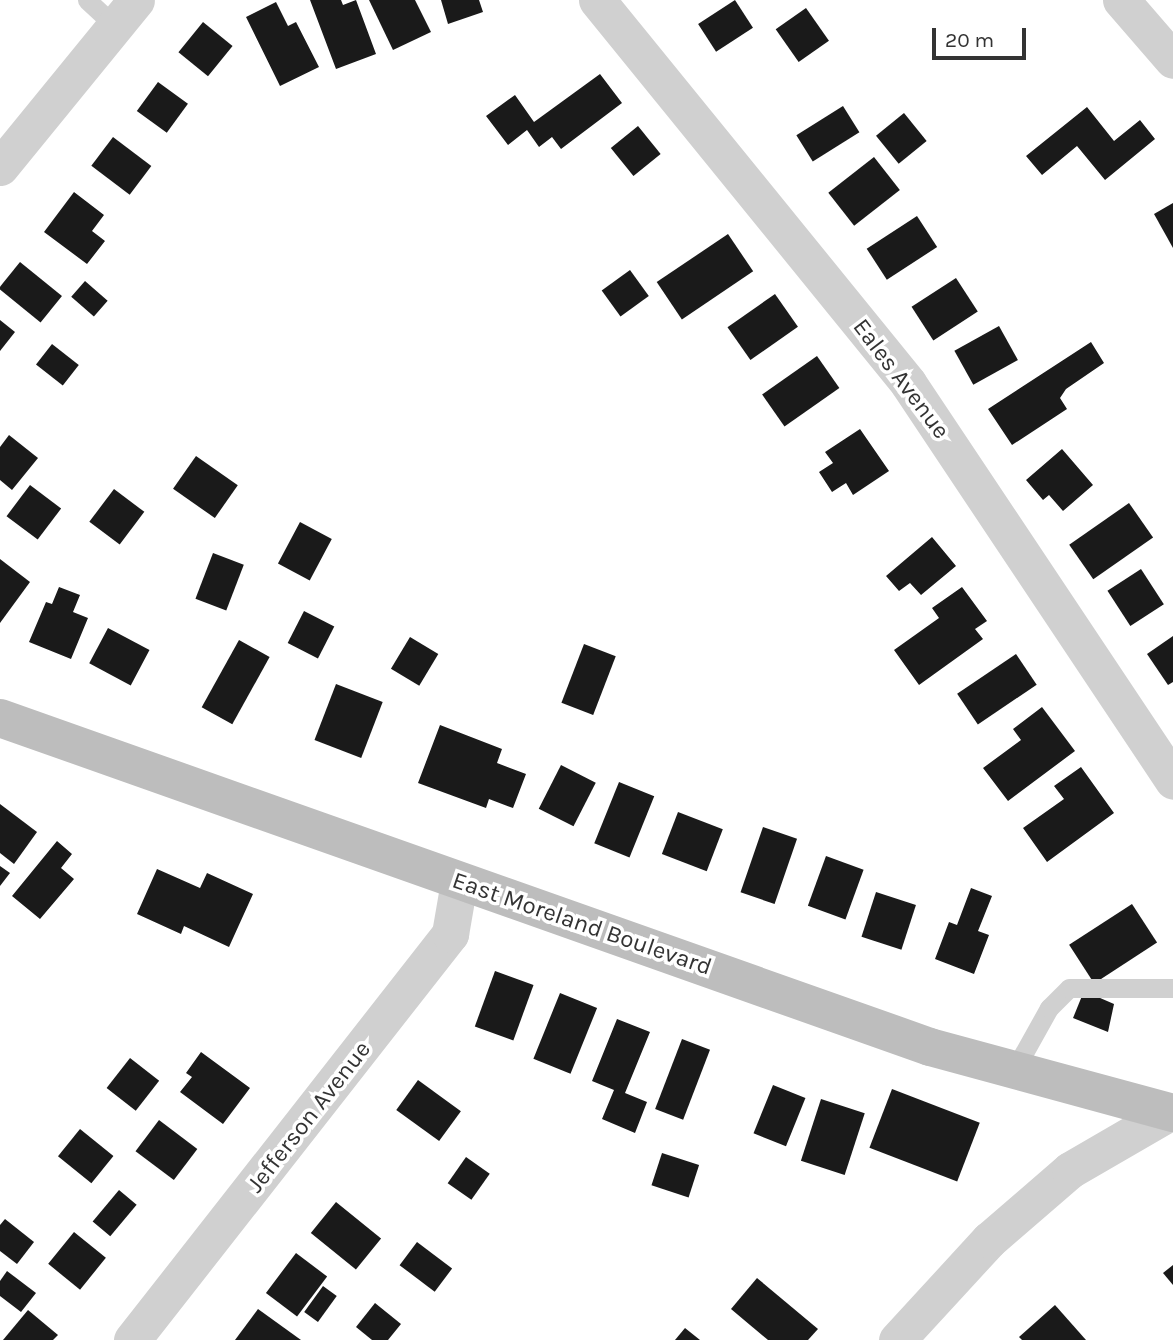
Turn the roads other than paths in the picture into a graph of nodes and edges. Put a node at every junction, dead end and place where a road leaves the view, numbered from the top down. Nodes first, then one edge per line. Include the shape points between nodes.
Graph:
1 (87, 0) edge
2 (597, 0) edge
3 (1121, 0) edge
4 (126, 13) edge
5 (1172, 57) edge
6 (0, 167) edge
7 (0, 718) edge
8 (1173, 781) edge
9 (459, 882) junction
10 (1173, 988) edge
11 (1016, 1067) junction
12 (1172, 1113) edge
13 (132, 1340) edge
14 (897, 1340) edge

1 - 4 lane
2 - 8 street, Eales Avenue via 908,383
3 - 5 street
4 - 6 street
7 - 9 main road, East Moreland Boulevard
9 - 11 main road, East Moreland Boulevard via 930,1047
9 - 13 street, Jefferson Avenue via 450,934
10 - 11 lane via 1069,988 1049,1008
11 - 12 main road, East Moreland Boulevard
12 - 14 street via 1070,1170 989,1240

